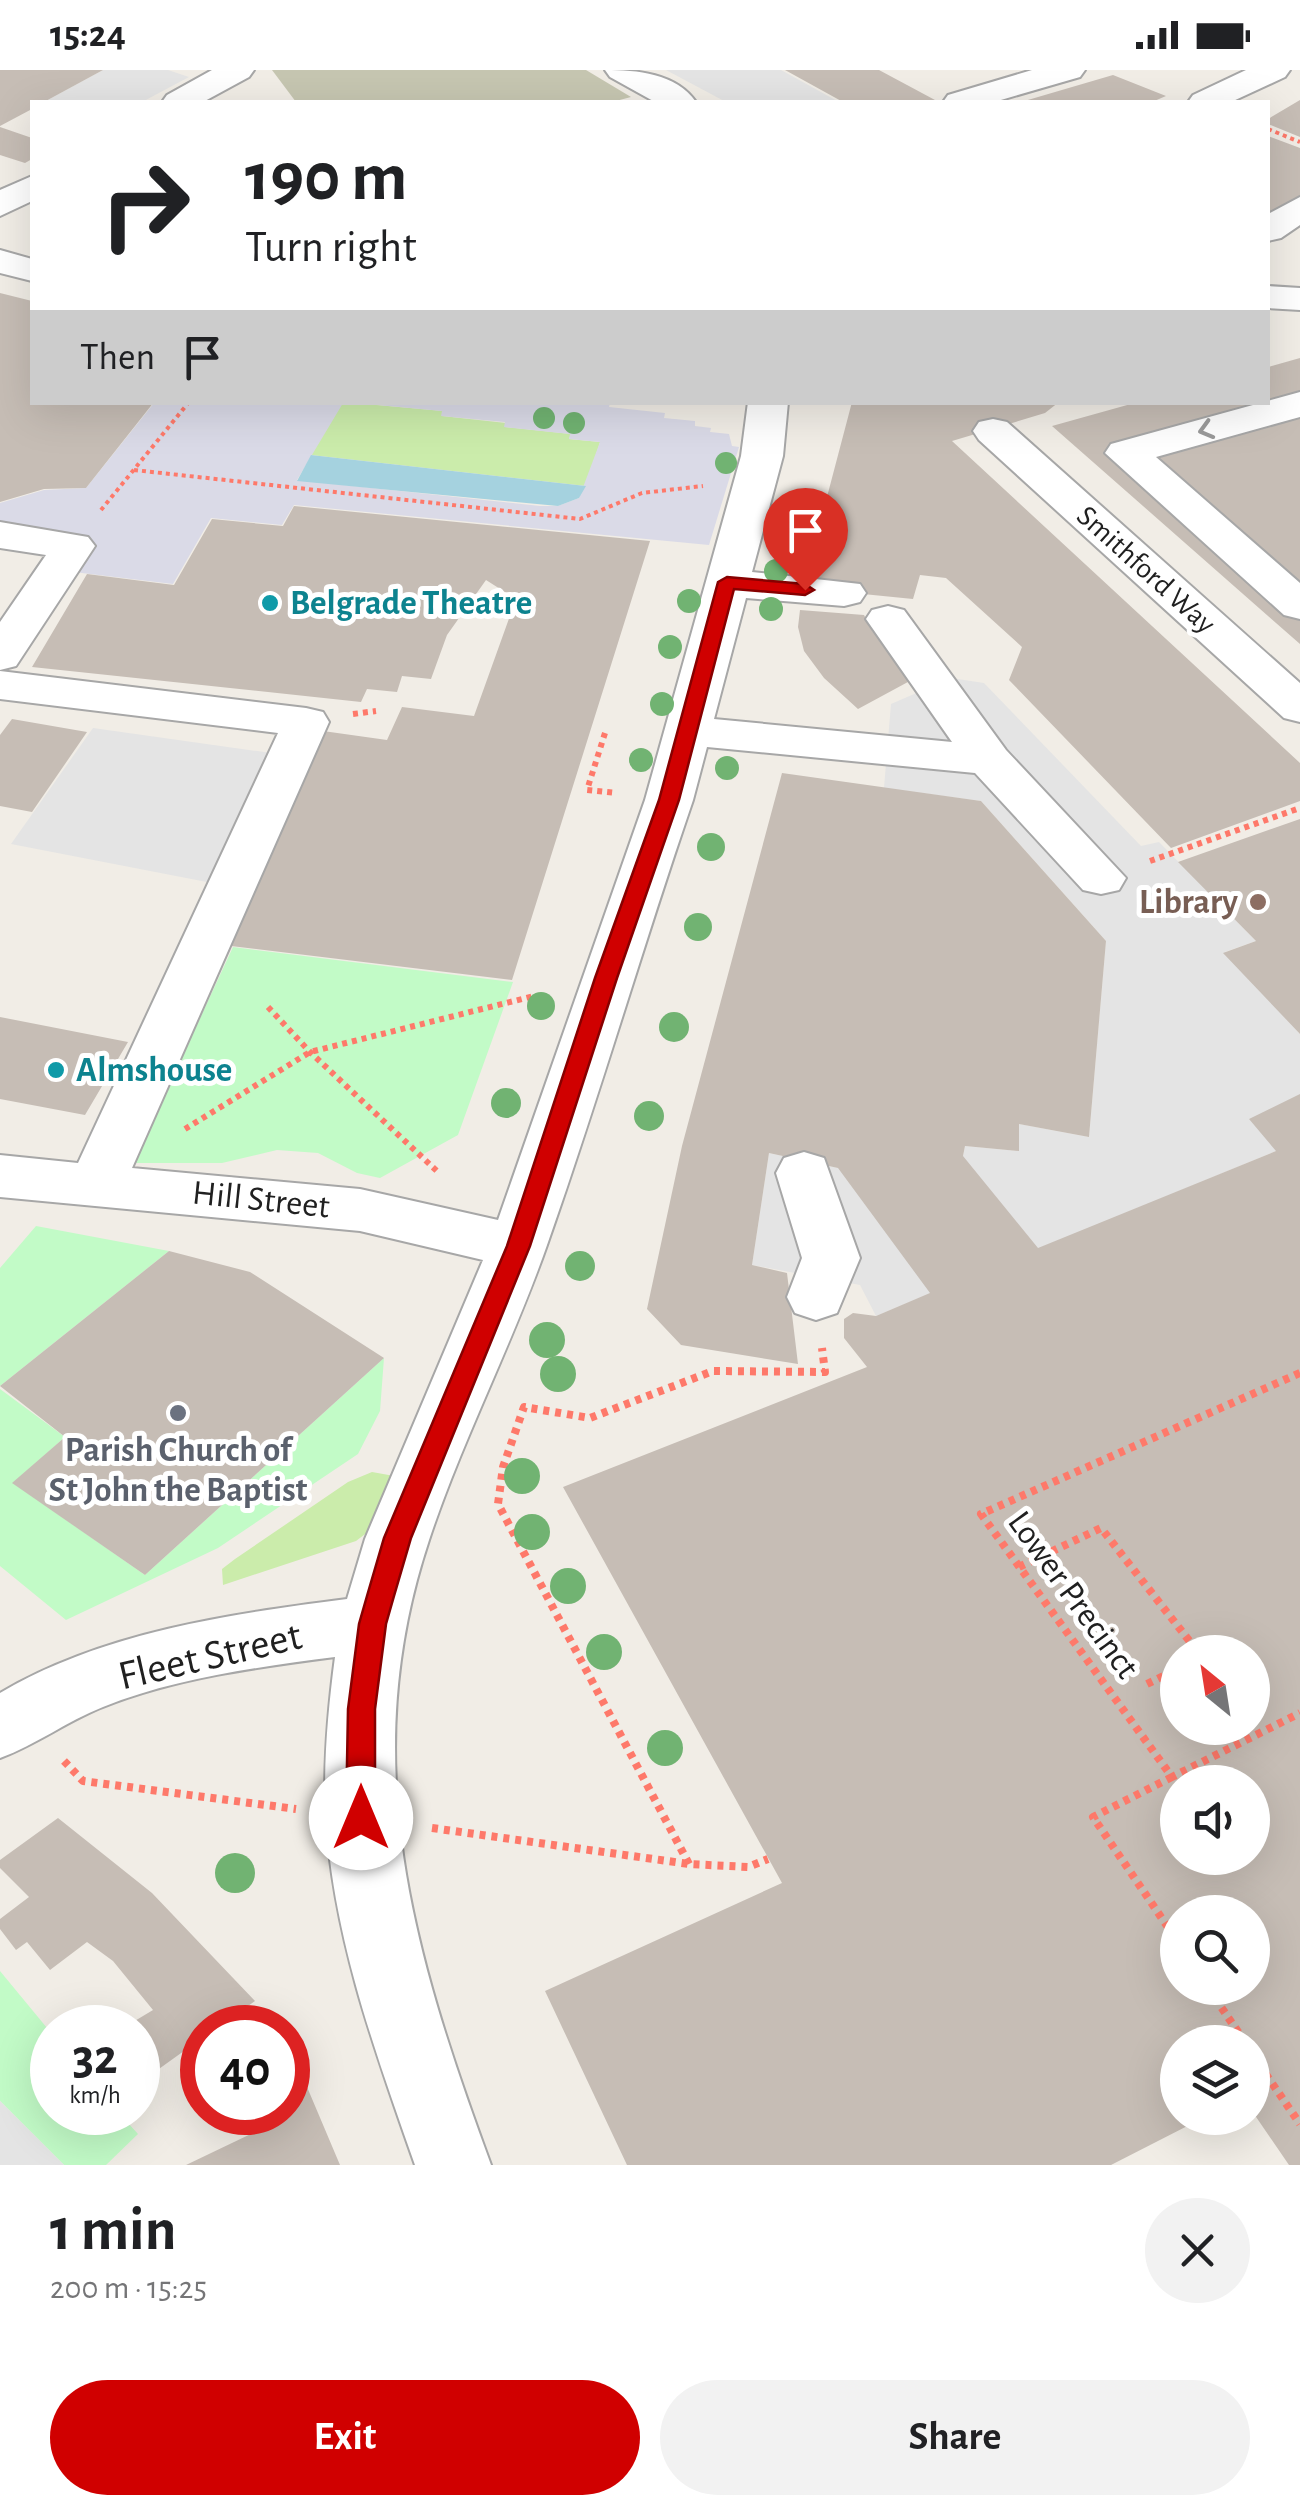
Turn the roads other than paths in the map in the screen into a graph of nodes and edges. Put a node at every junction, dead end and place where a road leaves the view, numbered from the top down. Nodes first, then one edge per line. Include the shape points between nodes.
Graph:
1 (237, 70) edge
2 (622, 70) edge
3 (1068, 70) edge
4 (1210, 70) edge
5 (1260, 76) edge
6 (183, 100) edge
7 (663, 100) edge
8 (967, 100) edge
9 (1208, 100) edge
10 (30, 189) edge
11 (1300, 208) edge
12 (8, 218) edge
13 (1270, 229) edge
14 (0, 261) edge
15 (30, 269) edge
16 (1270, 297) edge
17 (1300, 299) edge
18 (1300, 404) edge
19 (756, 406) edge
20 (993, 431) dead end
21 (0, 535) edge
22 (727, 582) junction
23 (844, 593) dead end
24 (1300, 606) edge
25 (888, 619) dead end
26 (0, 656) edge
27 (0, 685) edge
28 (1300, 708) edge
29 (688, 731) junction
30 (990, 760) junction
31 (1101, 878) road end
32 (804, 1174) dead end
33 (0, 1176) edge
34 (95, 1187) junction
35 (518, 1246) junction
36 (816, 1297) road end
37 (372, 1624) junction
38 (25, 1712) edge
39 (453, 2165) edge

1 - 6 street
2 - 7 street
3 - 8 street
4 - 5 street
5 - 9 street
10 - 12 street
11 - 13 street
14 - 15 street
16 - 17 street
18 -> 24 street via 1126,453
19 - 22 street via 762,456
20 - 28 street, Smithford Way
21 - 26 street via 73,546
22 - 23 street
22 - 29 street
25 - 30 street
27 - 34 street via 306,722
29 - 30 street
29 - 35 street
30 - 31 street
32 - 36 street via 831,1258
33 - 34 street, Hill Street
34 - 35 street, Hill Street via 360,1210
35 - 37 street via 398,1538
37 - 38 street, Fleet Street via 153,1662
37 - 39 street via 362,1709 363,1835 405,2032

